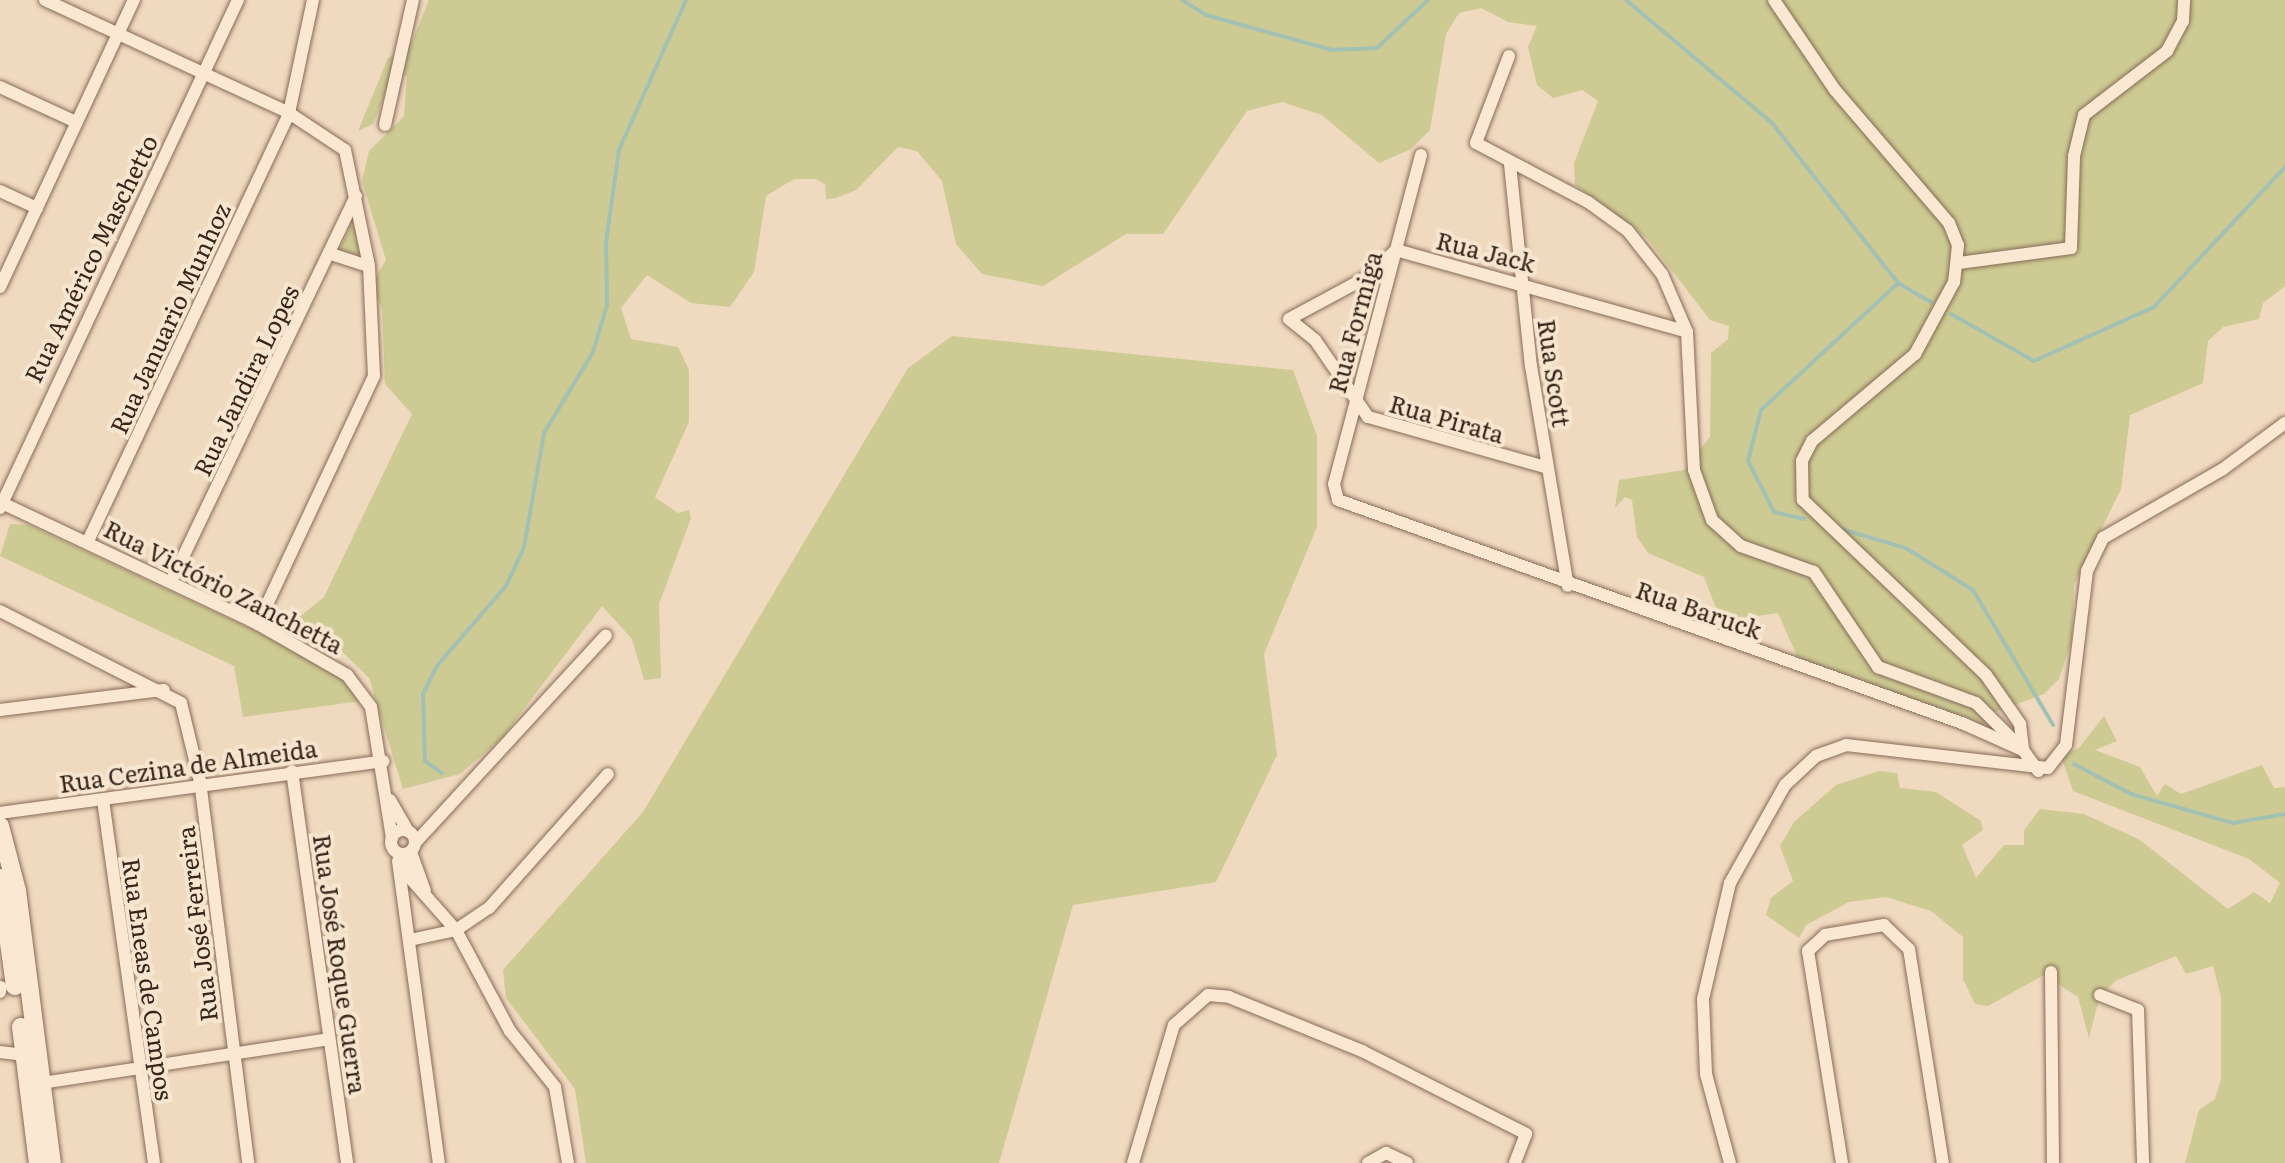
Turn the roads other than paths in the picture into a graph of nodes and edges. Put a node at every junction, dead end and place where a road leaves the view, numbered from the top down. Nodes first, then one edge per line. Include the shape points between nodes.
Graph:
1 (45, 0) edge
2 (134, 0) edge
3 (238, 0) edge
4 (313, 0) edge
5 (413, 0) edge
6 (1774, 0) edge
7 (2184, 0) edge
8 (119, 34) junction
9 (1509, 56) dead end
10 (204, 72) junction
11 (0, 87) edge
12 (289, 113) junction
13 (76, 122) junction
14 (385, 125) dead end
15 (1421, 155) dead end
16 (1510, 164) junction
17 (0, 191) edge
18 (356, 196) junction
19 (37, 208) junction
20 (1396, 250) junction
21 (331, 254) junction
22 (1959, 263) junction
23 (369, 266) junction
24 (1521, 282) junction
25 (0, 287) edge
26 (1687, 332) junction
27 (1355, 403) junction
28 (2285, 423) edge
29 (1545, 467) junction
30 (1338, 500) joint
31 (1, 505) edge
32 (88, 541) junction
33 (171, 582) junction
34 (1568, 586) junction
35 (0, 611) edge
36 (258, 624) junction
37 (606, 635) dead end
38 (164, 690) junction
39 (1, 709) edge
40 (2023, 750) junction
41 (383, 761) junction
42 (292, 771) junction
43 (2038, 771) junction
44 (608, 774) dead end
45 (200, 781) junction
46 (103, 800) junction
47 (390, 800) junction
48 (0, 813) edge
49 (0, 826) edge
50 (408, 845) junction
51 (0, 878) edge
52 (456, 930) junction
53 (410, 940) junction
54 (2051, 972) dead end
55 (2100, 995) dead end
56 (329, 1039) junction
57 (0, 1052) edge
58 (25, 1055) junction
59 (234, 1057) junction
60 (138, 1070) junction
61 (42, 1083) junction
62 (38, 1163) edge
63 (52, 1163) edge
64 (154, 1163) edge
65 (248, 1163) edge
66 (347, 1163) edge
67 (439, 1163) edge
68 (568, 1163) edge
69 (1133, 1163) edge
70 (1368, 1163) edge
71 (1407, 1163) edge
72 (1515, 1163) edge
73 (1730, 1163) edge
74 (1842, 1163) edge
75 (1943, 1163) edge
76 (2053, 1163) edge
77 (2143, 1163) edge

1 - 8 street
2 - 8 street
3 - 10 street, Rua Américo Maschetto
4 - 12 street, Rua Januario Munhoz
5 - 14 street
6 - 22 street via 1835,90 1949,223
7 - 22 street via 2183,21 2167,51 2084,115 2074,156 2071,248
8 - 10 street
8 - 13 street
9 - 16 street via 1476,137 1483,152
10 - 12 street
10 - 31 street, Rua Américo Maschetto
11 - 13 street
12 - 18 street via 345,150
12 - 32 street, Rua Januario Munhoz
13 - 19 street
15 - 20 street, Rua Formiga
16 - 24 street, Rua Scott
16 - 26 street via 1628,231 1662,274
17 - 19 street
18 - 21 street, Rua Jandira Lopes
18 - 23 street
19 - 25 street
20 - 24 street, Rua Jack
20 - 27 street, Rua Formiga
20 - 27 street, Rua Pirata via 1369,276 1289,319 1315,340
21 - 23 street
21 - 33 street, Rua Jandira Lopes
22 - 40 street via 1915,354 1812,441 1800,483 1810,513 1986,675 2020,724
23 - 36 street via 374,376
24 - 26 street, Rua Jack
24 - 29 street, Rua Scott
26 - 40 street via 1694,470 1712,520 1741,546 1814,572 1878,667 1976,703
27 - 29 street, Rua Pirata via 1383,423
27 - 30 street, Rua Formiga via 1334,484
28 - 43 street via 2223,469 2103,538 2087,571 2066,745
29 - 34 street, Rua Scott
30 - 34 street, Rua Baruck
31 - 32 street, Rua Victório Zanchetta
32 - 33 street, Rua Victório Zanchetta
33 - 36 street, Rua Victório Zanchetta
34 - 40 street, Rua Baruck
35 - 38 street
36 - 41 street, Rua Victório Zanchetta via 356,683 371,707
37 - 50 street via 440,822
38 - 39 street
38 - 45 street, Rua José Ferreira via 181,703
40 - 43 street
41 - 42 street, Rua Cezina de Almeida
41 - 47 street, Rua Victório Zanchetta
42 - 45 street, Rua Cezina de Almeida
42 - 56 street, Rua José Roque Guerra
43 - 73 street via 1846,745 1816,756 1785,785 1730,883 1703,999 1706,1074
44 - 52 street via 489,908
45 - 46 street, Rua Cezina de Almeida
45 - 59 street, Rua José Ferreira
46 - 48 street, Rua Cezina de Almeida
46 - 60 street, Rua Eneas de Campos
47 - 50 street
47 - 50 street via 392,838
49 - 61 street via 17,891
50 - 52 street via 410,878
50 - 53 street
51 - 58 street
52 - 53 street
52 - 68 street via 510,1031 555,1087
53 - 67 street
54 - 76 street
55 - 77 street via 2138,1010
56 - 59 street
56 - 66 street, Rua José Roque Guerra
57 - 58 street
58 - 62 street
59 - 60 street
59 - 65 street, Rua José Ferreira
60 - 61 street
60 - 64 street, Rua Eneas de Campos
61 - 63 street
69 - 72 street via 1174,1025 1208,995 1229,997 1362,1051 1526,1134
70 - 71 street via 1386,1153
74 - 75 street via 1808,951 1825,935 1884,925 1909,949

